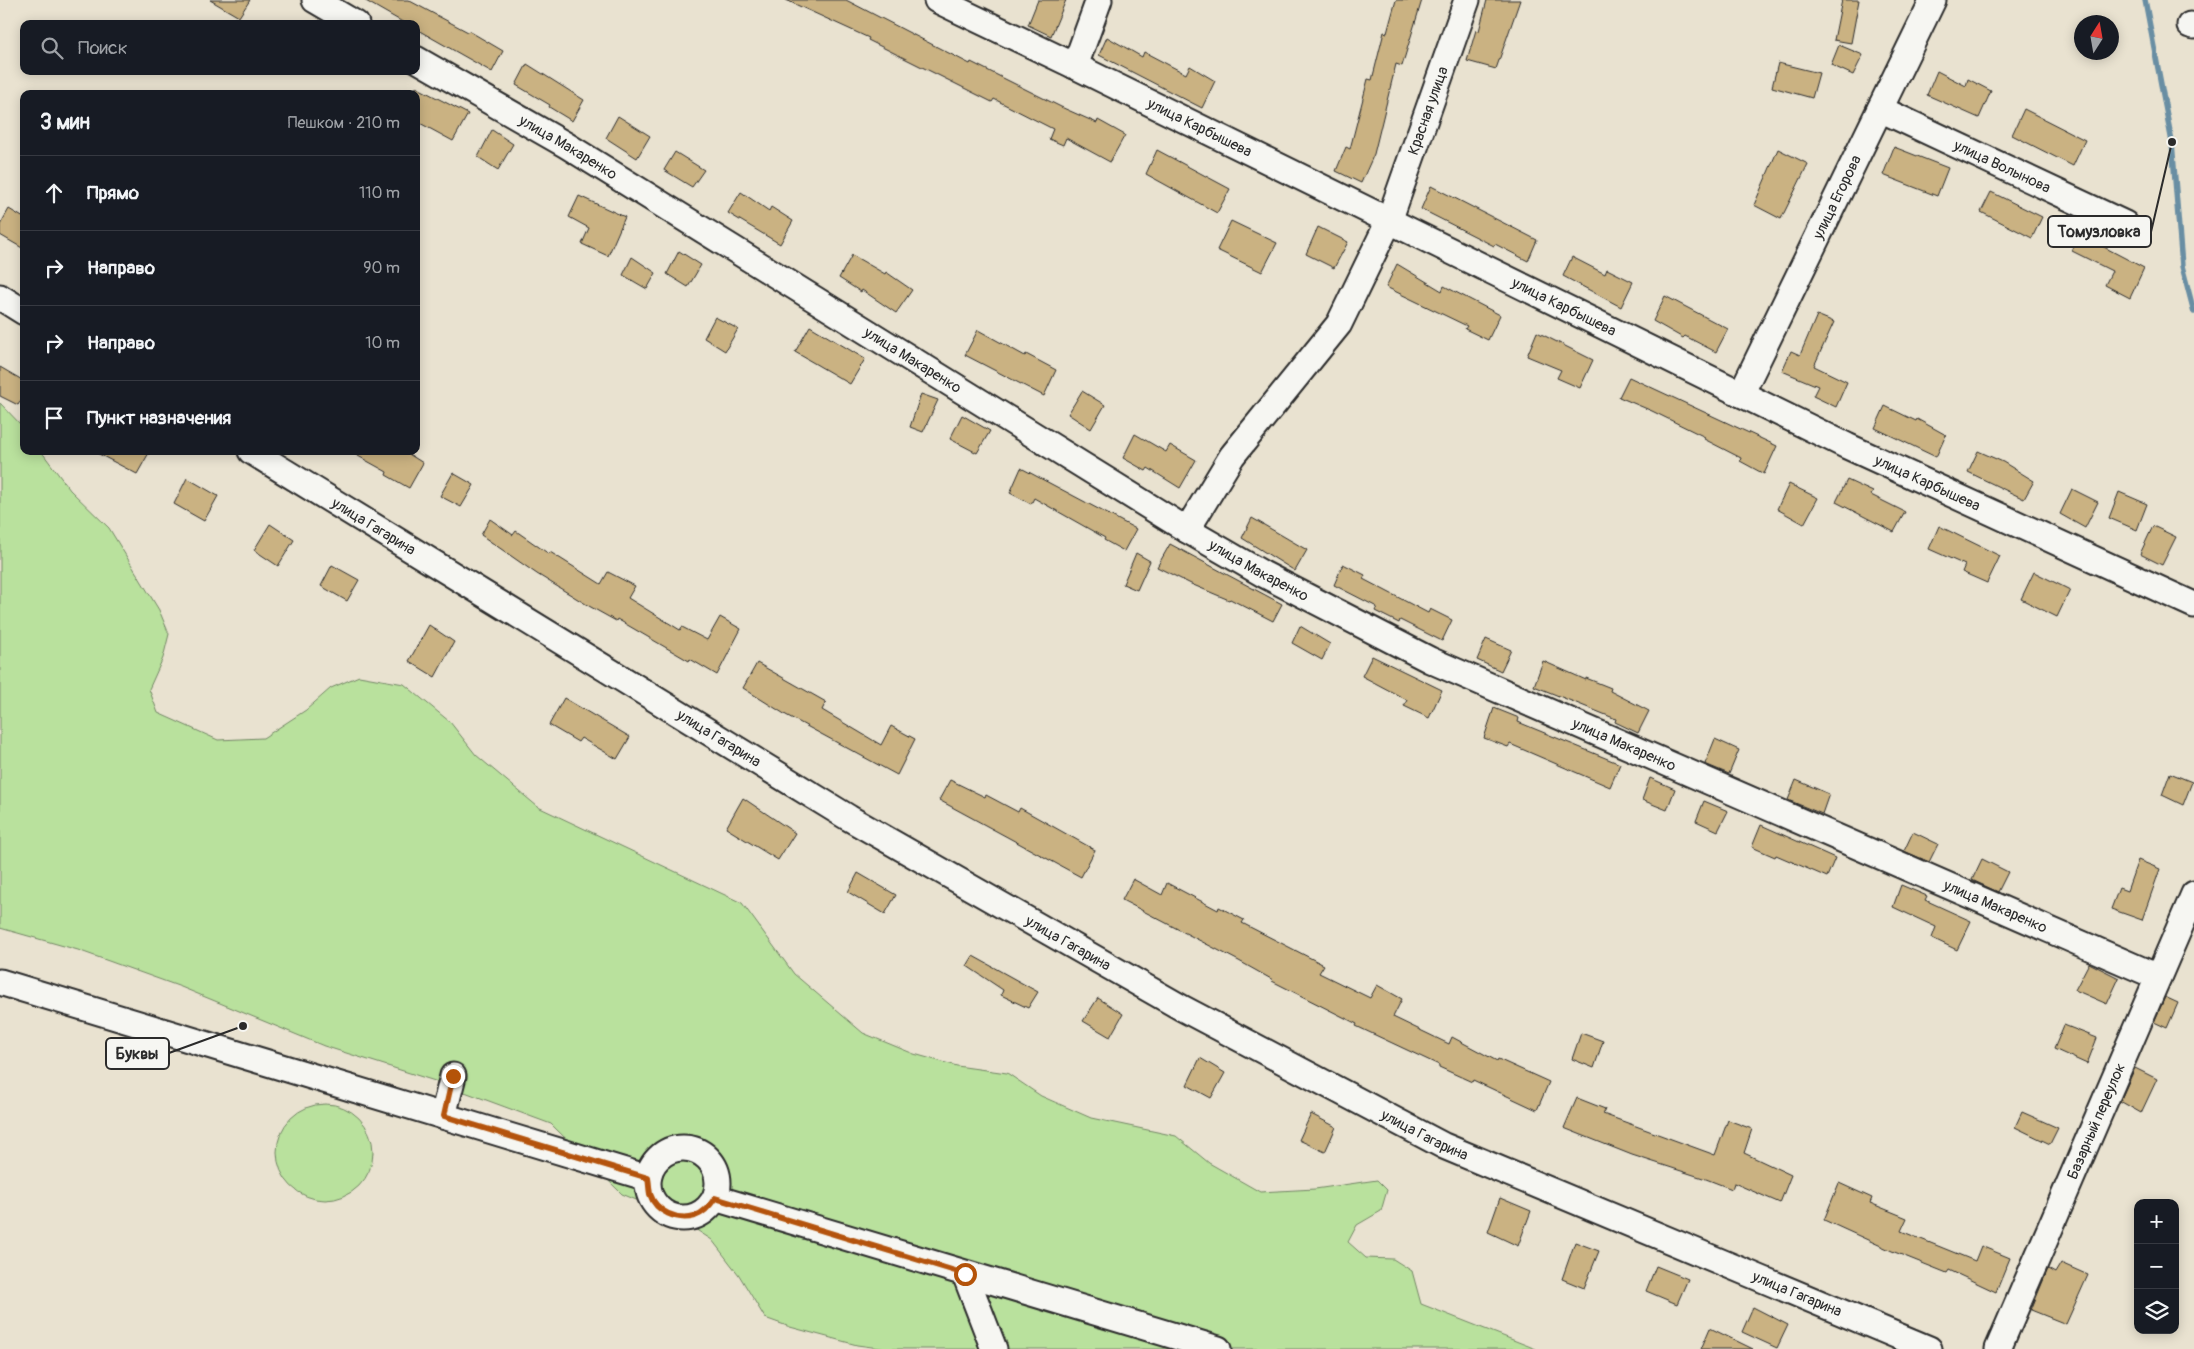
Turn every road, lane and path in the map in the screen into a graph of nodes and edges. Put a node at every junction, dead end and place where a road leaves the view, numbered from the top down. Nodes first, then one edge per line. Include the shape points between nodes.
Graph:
1 (314, 0) edge
2 (937, 0) edge
3 (1099, 0) edge
4 (1467, 0) edge
5 (1933, 0) edge
6 (349, 20) edge
7 (420, 61) edge
8 (1075, 66) junction
9 (1880, 110) junction
10 (1389, 221) junction
11 (2125, 224) dead end
12 (0, 297) edge
13 (20, 310) edge
14 (1741, 394) junction
15 (258, 455) edge
16 (1187, 530) junction
17 (2194, 604) edge
18 (2194, 894) edge
19 (2158, 978) junction
20 (0, 982) edge
21 (453, 1076) dead end
22 (444, 1116) junction
23 (648, 1178) junction
24 (715, 1198) junction
25 (965, 1274) junction
26 (994, 1349) edge
27 (1218, 1349) edge
28 (1929, 1349) edge
29 (1998, 1349) edge

1 - 6 street
2 - 8 street, улица Карбышева
3 - 8 street
4 - 10 street, Красная улица
5 - 9 street, улица Егорова
7 - 16 street, улица Макаренко via 566,145
8 - 10 street, улица Карбышева
9 - 11 street, улица Волынова
9 - 14 street, улица Егорова
10 - 14 street, улица Карбышева
10 - 16 street, Красная улица via 1339,324 1232,456
12 - 13 street
14 - 17 street, улица Карбышева via 1847,446
15 - 28 street, улица Гагарина via 849,818 1182,1008 1444,1146
16 - 19 street, улица Макаренко via 1263,574 1430,660
18 - 19 street, Базарный переулок
19 - 29 street, Базарный переулок
20 - 22 street via 179,1046 342,1096
21 - 22 street
22 - 23 street
23 - 24 street via 650,1195 660,1209 670,1215 696,1216
23 - 24 street via 655,1162 668,1151 685,1147 702,1152 714,1165 719,1181
24 - 25 street
25 - 26 street
25 - 27 street

